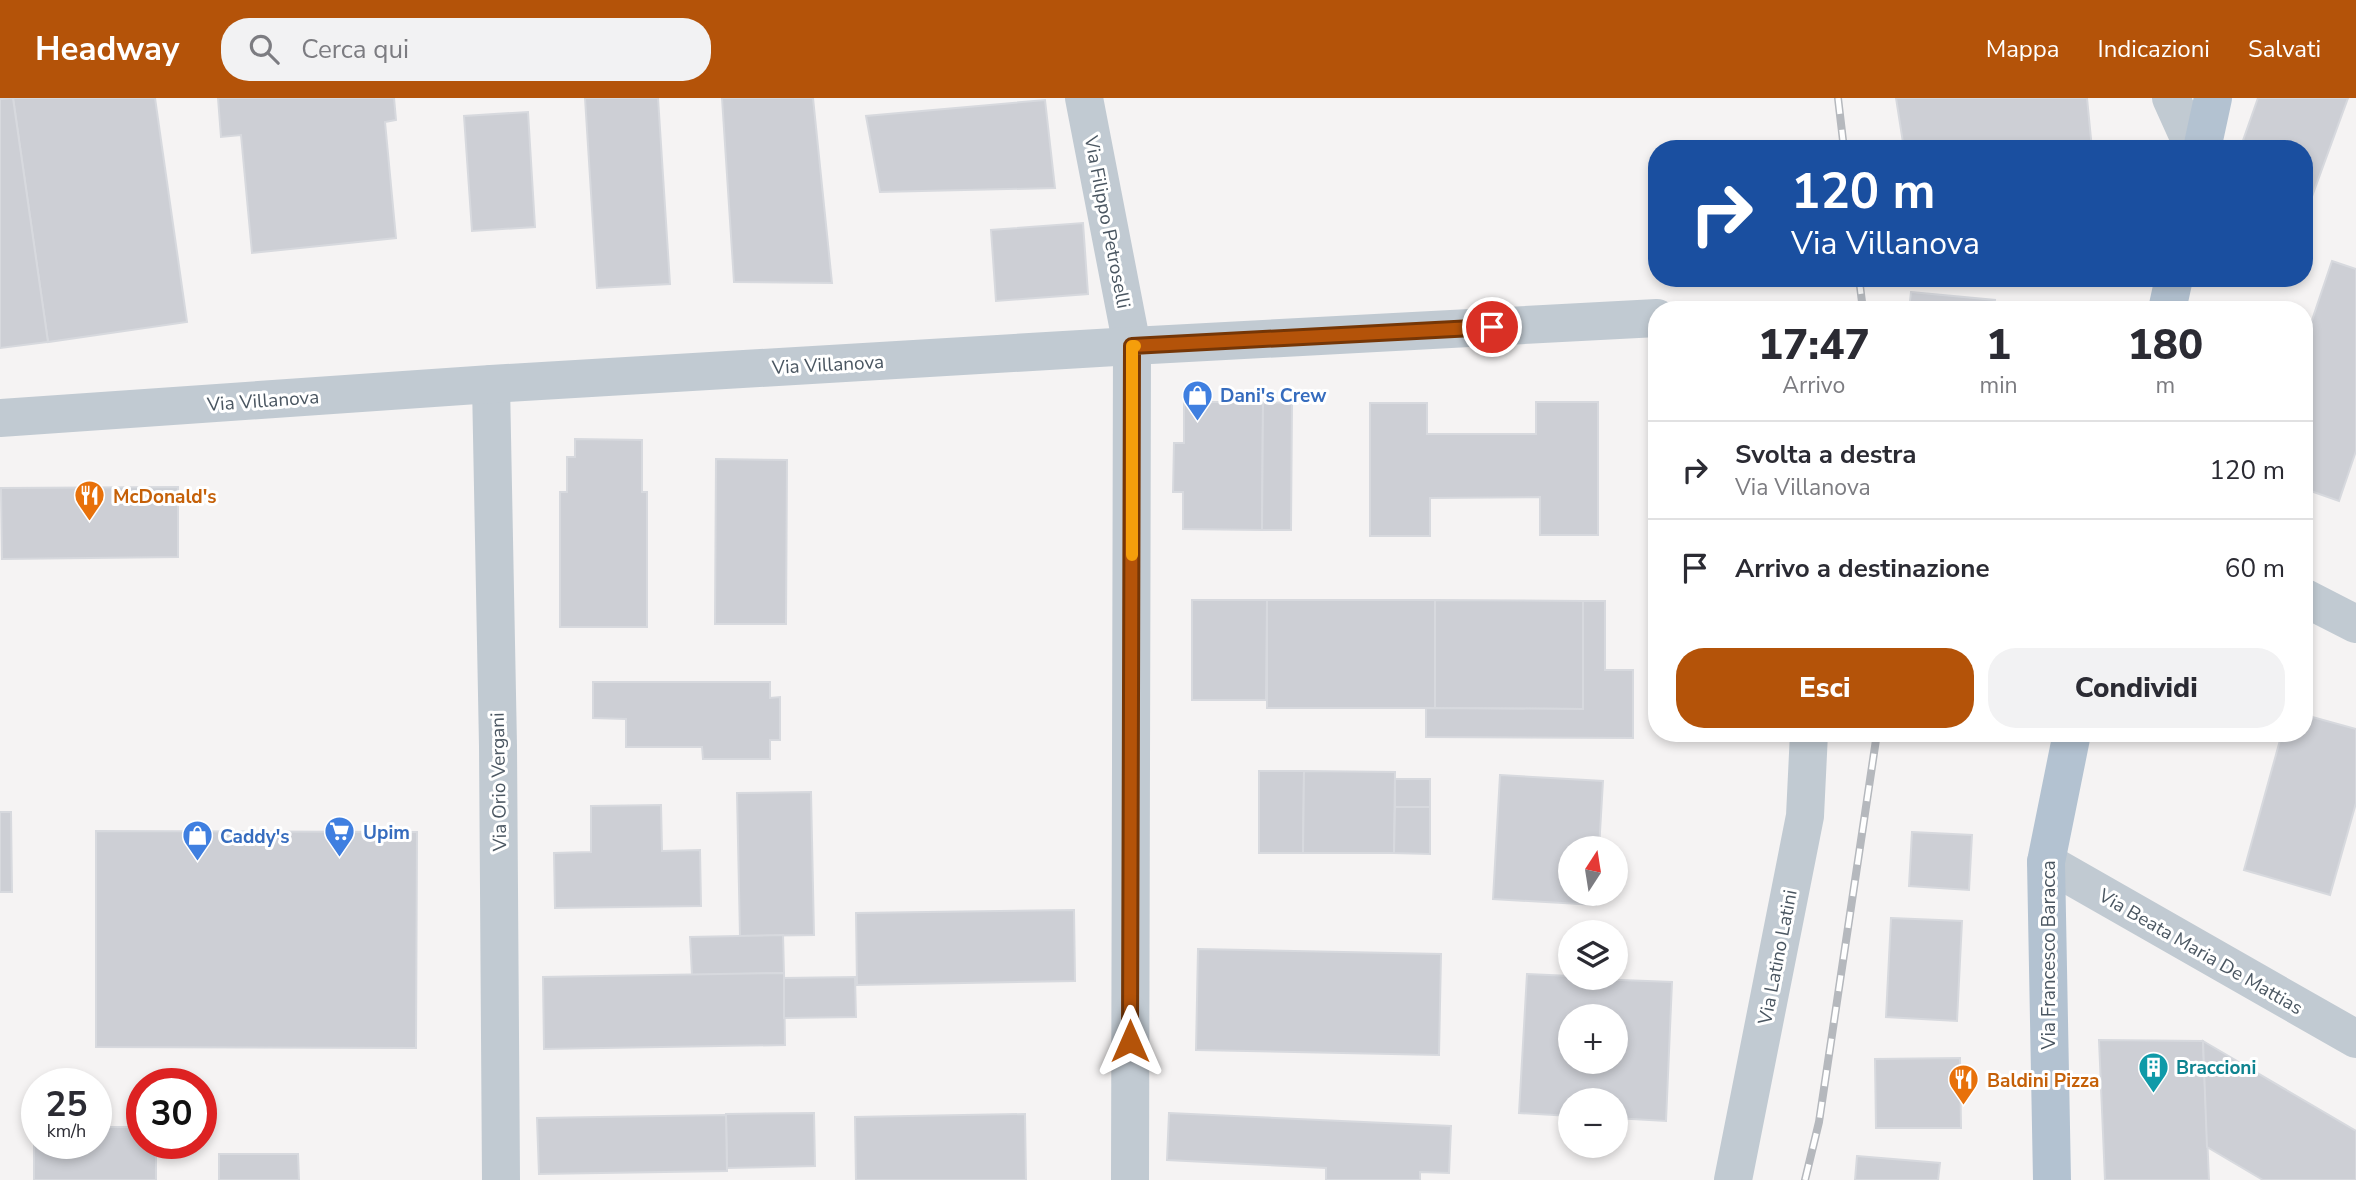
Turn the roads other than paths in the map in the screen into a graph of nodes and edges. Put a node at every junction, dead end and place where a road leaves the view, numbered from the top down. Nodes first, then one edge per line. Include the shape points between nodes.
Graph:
1 (1084, 98) edge
2 (2171, 98) edge
3 (2213, 98) edge
4 (2189, 140) edge
5 (2204, 140) edge
6 (1648, 318) edge
7 (1132, 346) junction
8 (492, 384) junction
9 (0, 418) edge
10 (2313, 602) edge
11 (2356, 624) edge
12 (1809, 742) edge
13 (2070, 742) edge
14 (2046, 862) junction
15 (2356, 1039) edge
16 (501, 1180) edge
17 (1130, 1180) edge
18 (1732, 1180) edge
19 (2052, 1180) edge

1 - 7 street, Via Filippo Petroselli
2 - 4 street
3 - 5 main road
6 - 7 street, Via Villanova
7 - 8 street, Via Villanova
7 - 17 street, Via Filippo Petroselli
8 - 9 street, Via Villanova
8 - 16 street, Via Orio Vergani
10 - 11 street
12 - 18 street, Via Latino Latini via 1805,816
13 - 14 main road, Via Francesco Baracca
14 - 15 street, Via Beata Maria De Mattias
14 - 19 main road, Via Francesco Baracca

